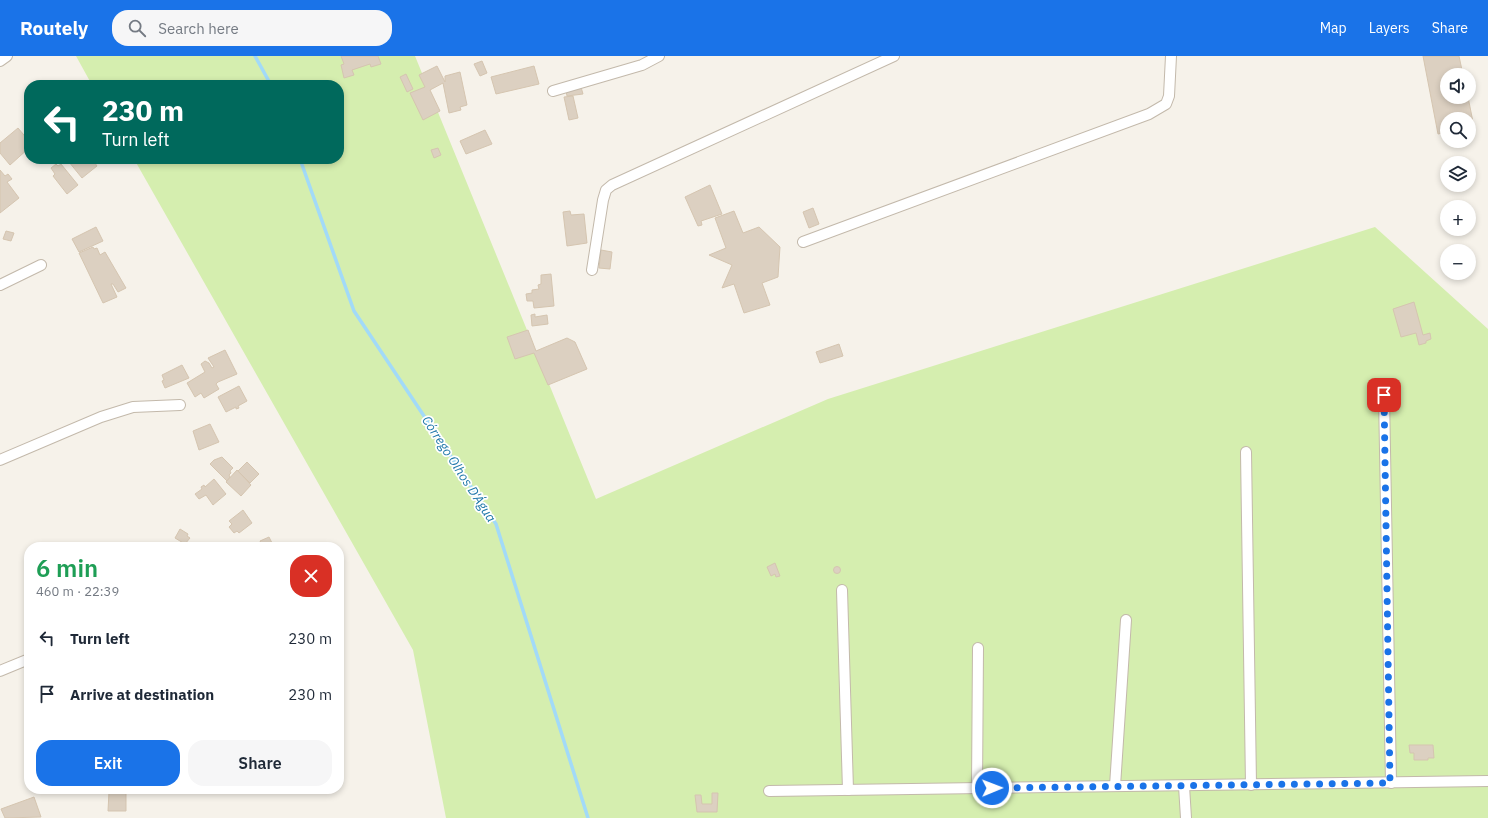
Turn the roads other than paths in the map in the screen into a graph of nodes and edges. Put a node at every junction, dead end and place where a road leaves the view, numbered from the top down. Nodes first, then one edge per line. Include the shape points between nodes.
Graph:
1 (7, 56) edge
2 (659, 56) edge
3 (894, 56) edge
4 (1171, 56) edge
5 (0, 61) edge
6 (553, 91) dead end
7 (803, 242) dead end
8 (41, 265) dead end
9 (592, 270) dead end
10 (0, 285) edge
11 (1384, 395) dead end
12 (180, 405) dead end
13 (1246, 452) dead end
14 (0, 460) edge
15 (842, 590) dead end
16 (1126, 620) dead end
17 (978, 648) dead end
18 (24, 661) edge
19 (0, 671) edge
20 (1488, 781) edge
21 (1390, 783) junction
22 (1252, 785) junction
23 (1115, 786) junction
24 (1184, 786) junction
25 (977, 788) junction
26 (848, 790) junction
27 (768, 791) dead end
28 (1186, 818) edge

1 - 5 street
2 - 6 street via 642,65
3 - 9 street via 612,185 606,190 603,200
4 - 7 street via 1169,96 1166,104 1148,114
8 - 10 street
11 - 21 street
12 - 14 street via 133,407 101,417
13 - 22 street
15 - 26 street
16 - 23 street
17 - 25 street
18 - 19 street
20 - 21 street
21 - 22 street
22 - 24 street
23 - 24 street
23 - 25 street
24 - 28 street
25 - 26 street
26 - 27 street

